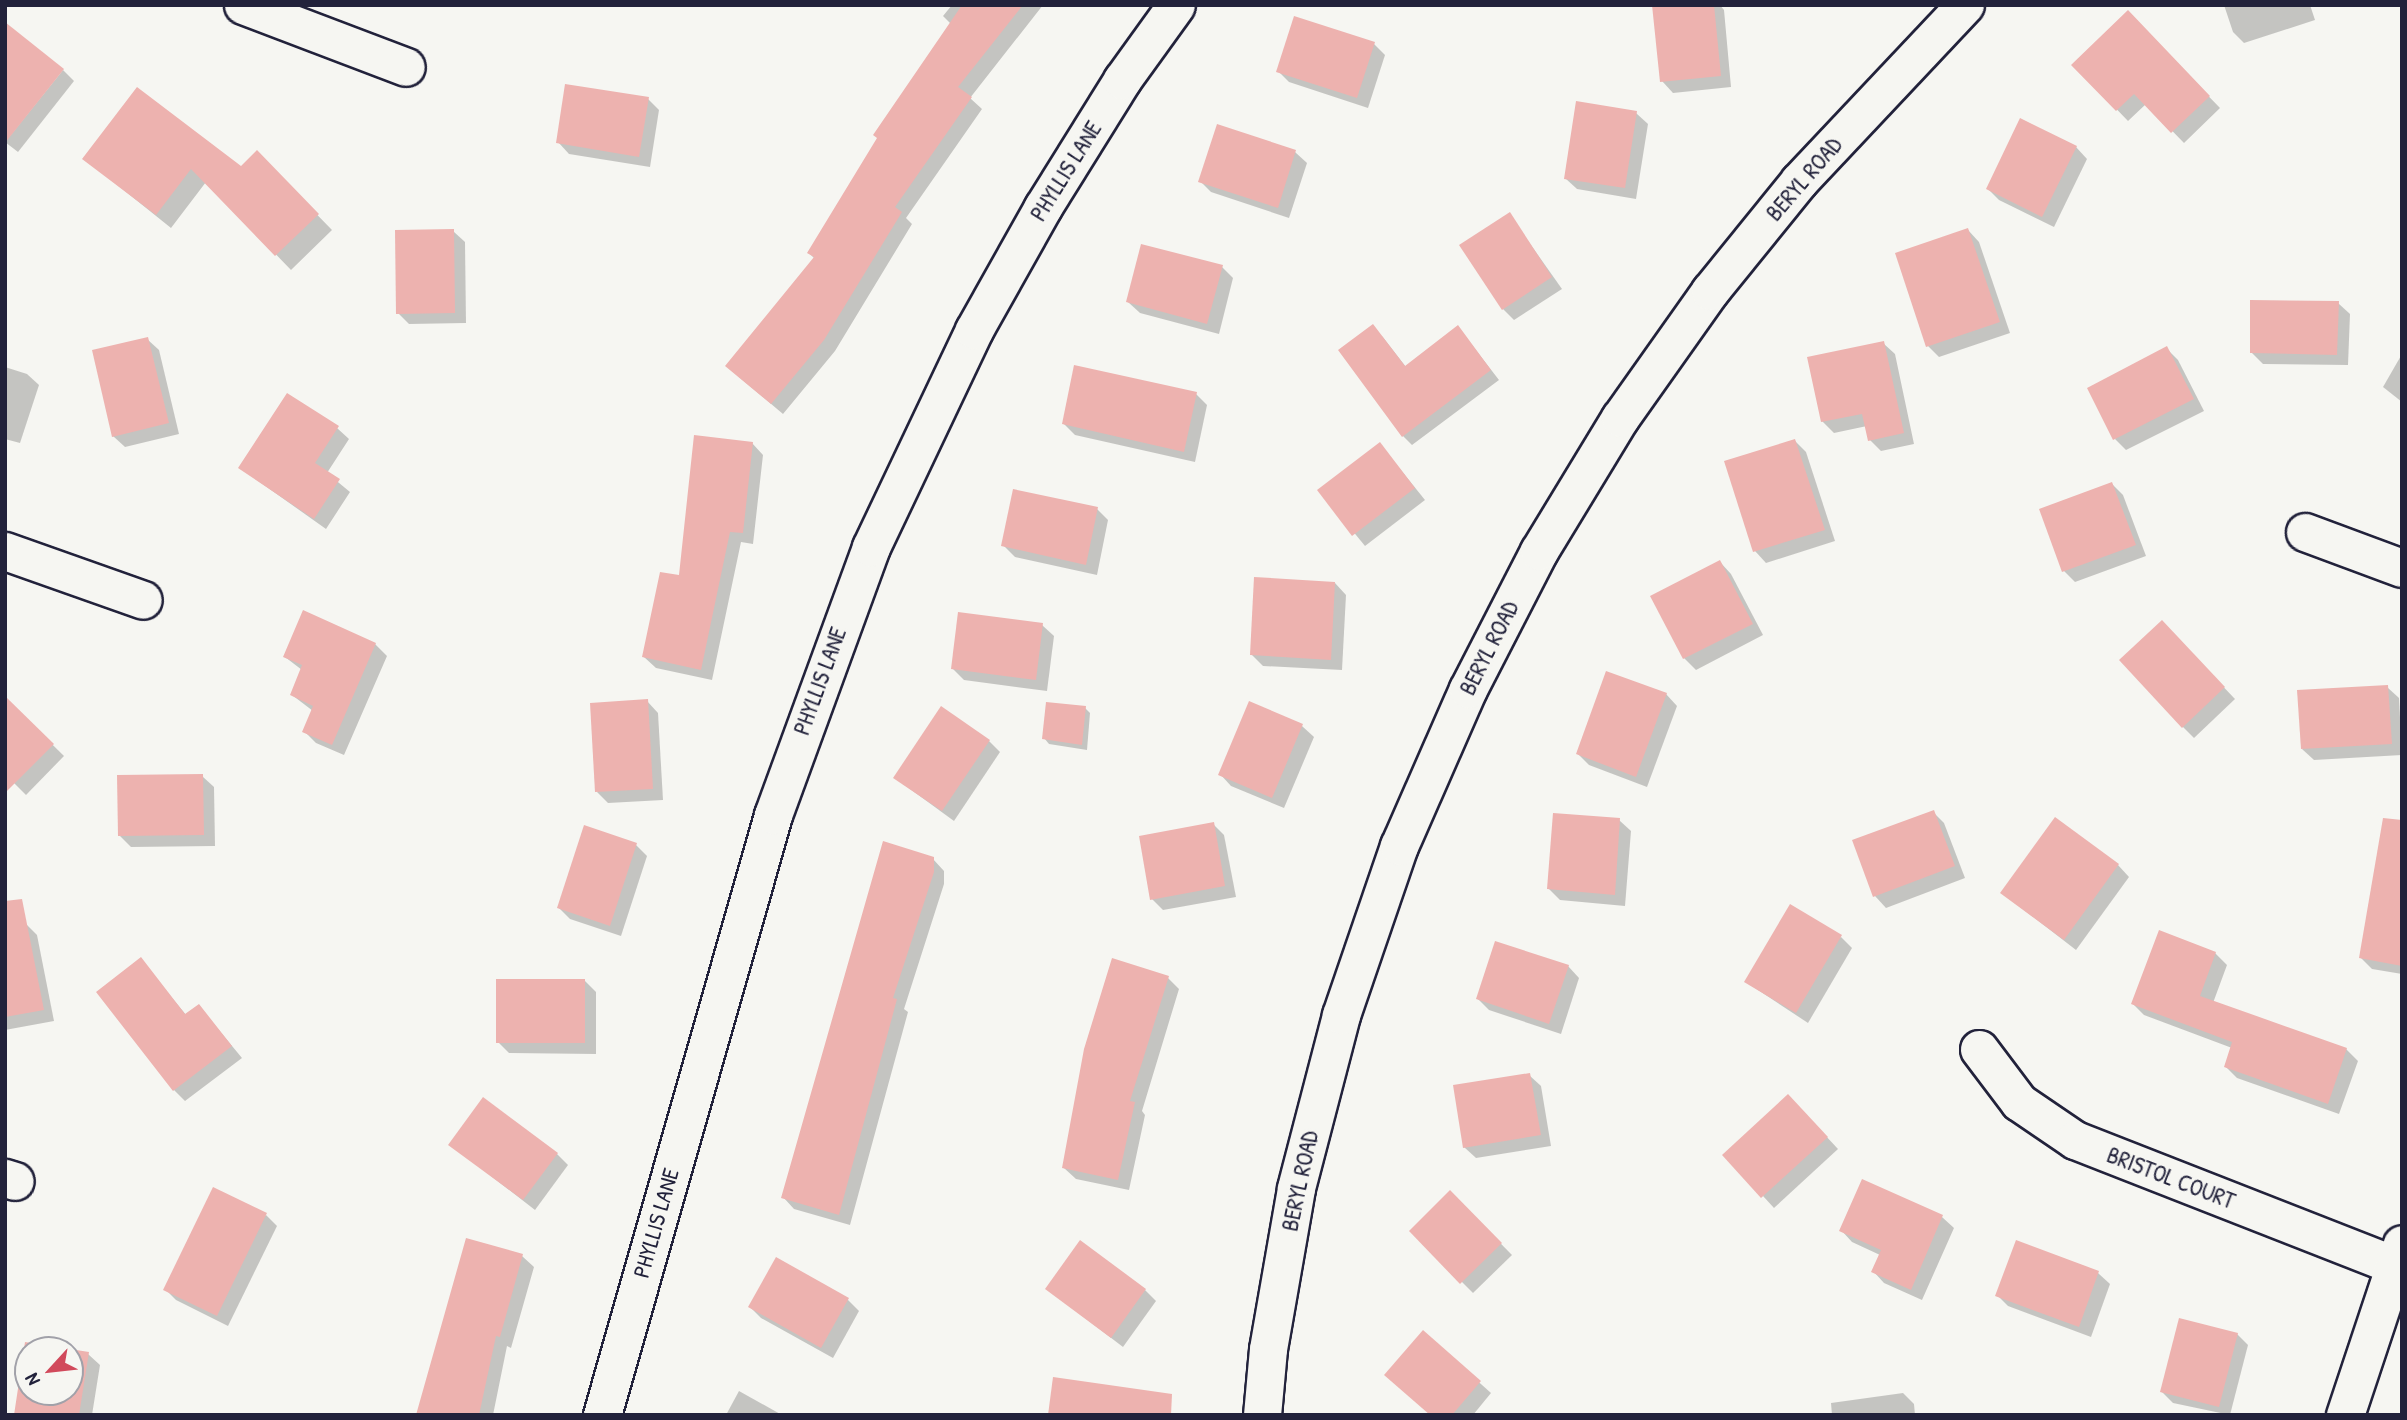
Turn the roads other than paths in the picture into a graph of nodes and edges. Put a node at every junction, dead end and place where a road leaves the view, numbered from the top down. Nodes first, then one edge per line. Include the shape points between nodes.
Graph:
1 (243, 5) edge
2 (1176, 5) edge
3 (1965, 5) edge
4 (406, 67) dead end
5 (2305, 532) dead end
6 (5, 551) edge
7 (2402, 568) edge
8 (143, 600) dead end
9 (1979, 1049) dead end
10 (2399, 1259) edge
11 (602, 1415) edge
12 (1262, 1415) edge
13 (2345, 1415) edge

1 - 4 street
2 - 11 street, PHYLLIS LANE via 1122,80 1037,218 918,442 871,547 773,815
3 - 12 street, BERYL ROAD via 1799,181 1710,290 1620,418 1468,689 1399,846 1341,1015 1296,1188 1268,1349
5 - 7 street
6 - 8 street
9 - 10 street, BRISTOL COURT via 2019,1101 2075,1140
10 - 13 street

